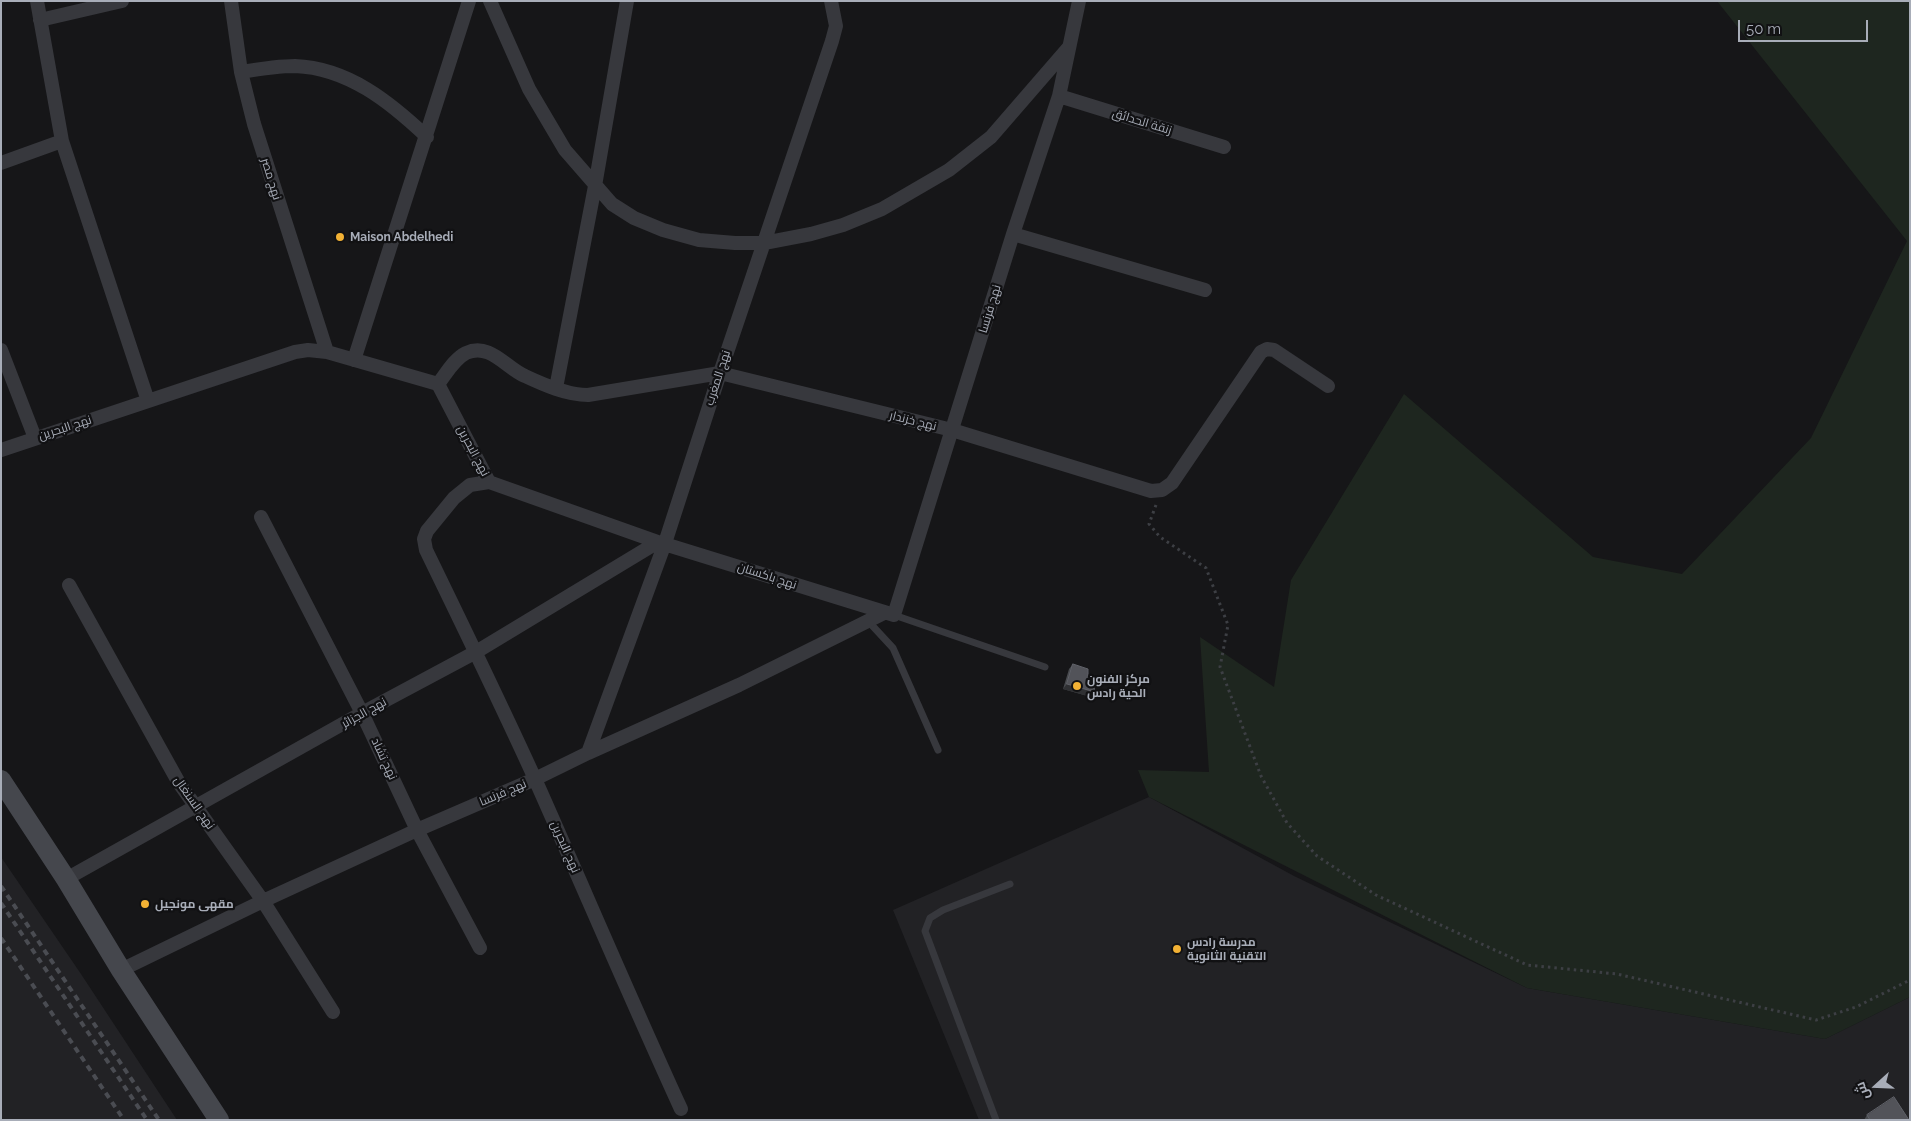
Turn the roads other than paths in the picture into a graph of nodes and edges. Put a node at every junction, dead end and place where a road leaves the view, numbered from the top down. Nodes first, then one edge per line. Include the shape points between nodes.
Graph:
1 (37, 1) edge
2 (122, 1) edge
3 (231, 1) edge
4 (469, 1) edge
5 (490, 1) edge
6 (627, 1) edge
7 (831, 1) edge
8 (1079, 1) edge
9 (40, 20) junction
10 (1070, 46) junction
11 (241, 72) junction
12 (1059, 96) junction
13 (427, 137) junction
14 (62, 140) junction
15 (1224, 147) dead end
16 (1, 163) edge
17 (594, 186) junction
18 (1013, 234) junction
19 (764, 243) junction
20 (1205, 290) dead end
21 (1, 350) edge
22 (327, 352) junction
23 (354, 360) junction
24 (720, 372) junction
25 (438, 384) junction
26 (1328, 386) dead end
27 (556, 388) junction
28 (148, 401) junction
29 (952, 430) junction
30 (35, 438) junction
31 (1, 450) edge
32 (489, 482) junction
33 (261, 517) dead end
34 (662, 542) junction
35 (69, 585) dead end
36 (889, 614) junction
37 (868, 621) junction
38 (476, 652) junction
39 (1045, 667) dead end
40 (362, 713) junction
41 (938, 750) dead end
42 (588, 753) junction
43 (535, 779) junction
44 (1, 780) edge
45 (196, 806) junction
46 (417, 830) junction
47 (66, 879) junction
48 (1010, 884) dead end
49 (262, 901) junction
50 (480, 948) dead end
51 (121, 970) junction
52 (333, 1012) dead end
53 (681, 1109) dead end
54 (219, 1120) edge
55 (996, 1120) edge

1 - 9 street
2 - 9 street
3 - 11 street, نهج مصر
4 - 13 street
5 - 17 street via 529,89 565,150
6 - 17 street
7 - 19 street, نهج المغرب via 836,26 832,41
8 - 10 street, نهج فرنسا
9 - 14 street
10 - 12 street, نهج فرنسا
10 - 19 street via 991,137 949,170 882,209 812,234
11 - 13 street via 295,66 333,73 374,92
11 - 22 street, نهج مصر via 254,124
12 - 15 street, زنقة الحدائق
12 - 18 street, نهج فرنسا
13 - 23 street
14 - 16 street
14 - 28 street
17 - 19 street via 612,204 663,230 699,240
17 - 27 street
18 - 20 street
18 - 29 street, نهج فرنسا
19 - 24 street, نهج المغرب
21 - 30 street
22 - 23 street, نهج البحرين
22 - 28 street, نهج البحرين via 295,352
23 - 25 street, نهج البحرين
24 - 27 street, نهج خزندار via 588,395 573,395
24 - 29 street, نهج خزندار
24 - 34 street, نهج المغرب
25 - 27 street, نهج خزندار via 454,363 467,353 481,351 491,353 524,376
25 - 32 street, نهج البحرين
26 - 29 street, نهج خزندار via 1274,350 1261,352 1172,483 1162,490 1151,491
28 - 30 street, نهج البحرين
29 - 36 street, نهج فرنسا
30 - 31 street, نهج البحرين
32 - 34 street, نهج باكستان
32 - 38 street, نهج البحرين via 470,485 454,498 424,539 426,550
33 - 40 street, نهج تشاد
34 - 36 street, نهج باكستان
34 - 38 street, نهج الجزائر
34 - 42 street, نهج المغرب
35 - 45 street, نهج السنغال via 179,783
36 - 37 street, نهج فرنسا
36 - 39 lane, نهج باكستان
37 - 41 lane via 893,648
37 - 42 street, نهج فرنسا via 739,685
38 - 40 street, نهج الجزائر
38 - 43 street, نهج البحرين
40 - 45 street, نهج الجزائر
40 - 46 street, نهج تشاد
42 - 43 street, نهج فرنسا
43 - 46 street, نهج فرنسا
43 - 53 street, نهج البحرين
44 - 47 street
45 - 47 street, نهج الجزائر
45 - 49 street, نهج السنغال
46 - 49 street, نهج فرنسا
46 - 50 street, نهج تشاد
47 - 51 street
48 - 55 lane via 943,910 930,918 925,931
49 - 51 street, نهج فرنسا
49 - 52 street, نهج السنغال
51 - 54 street

